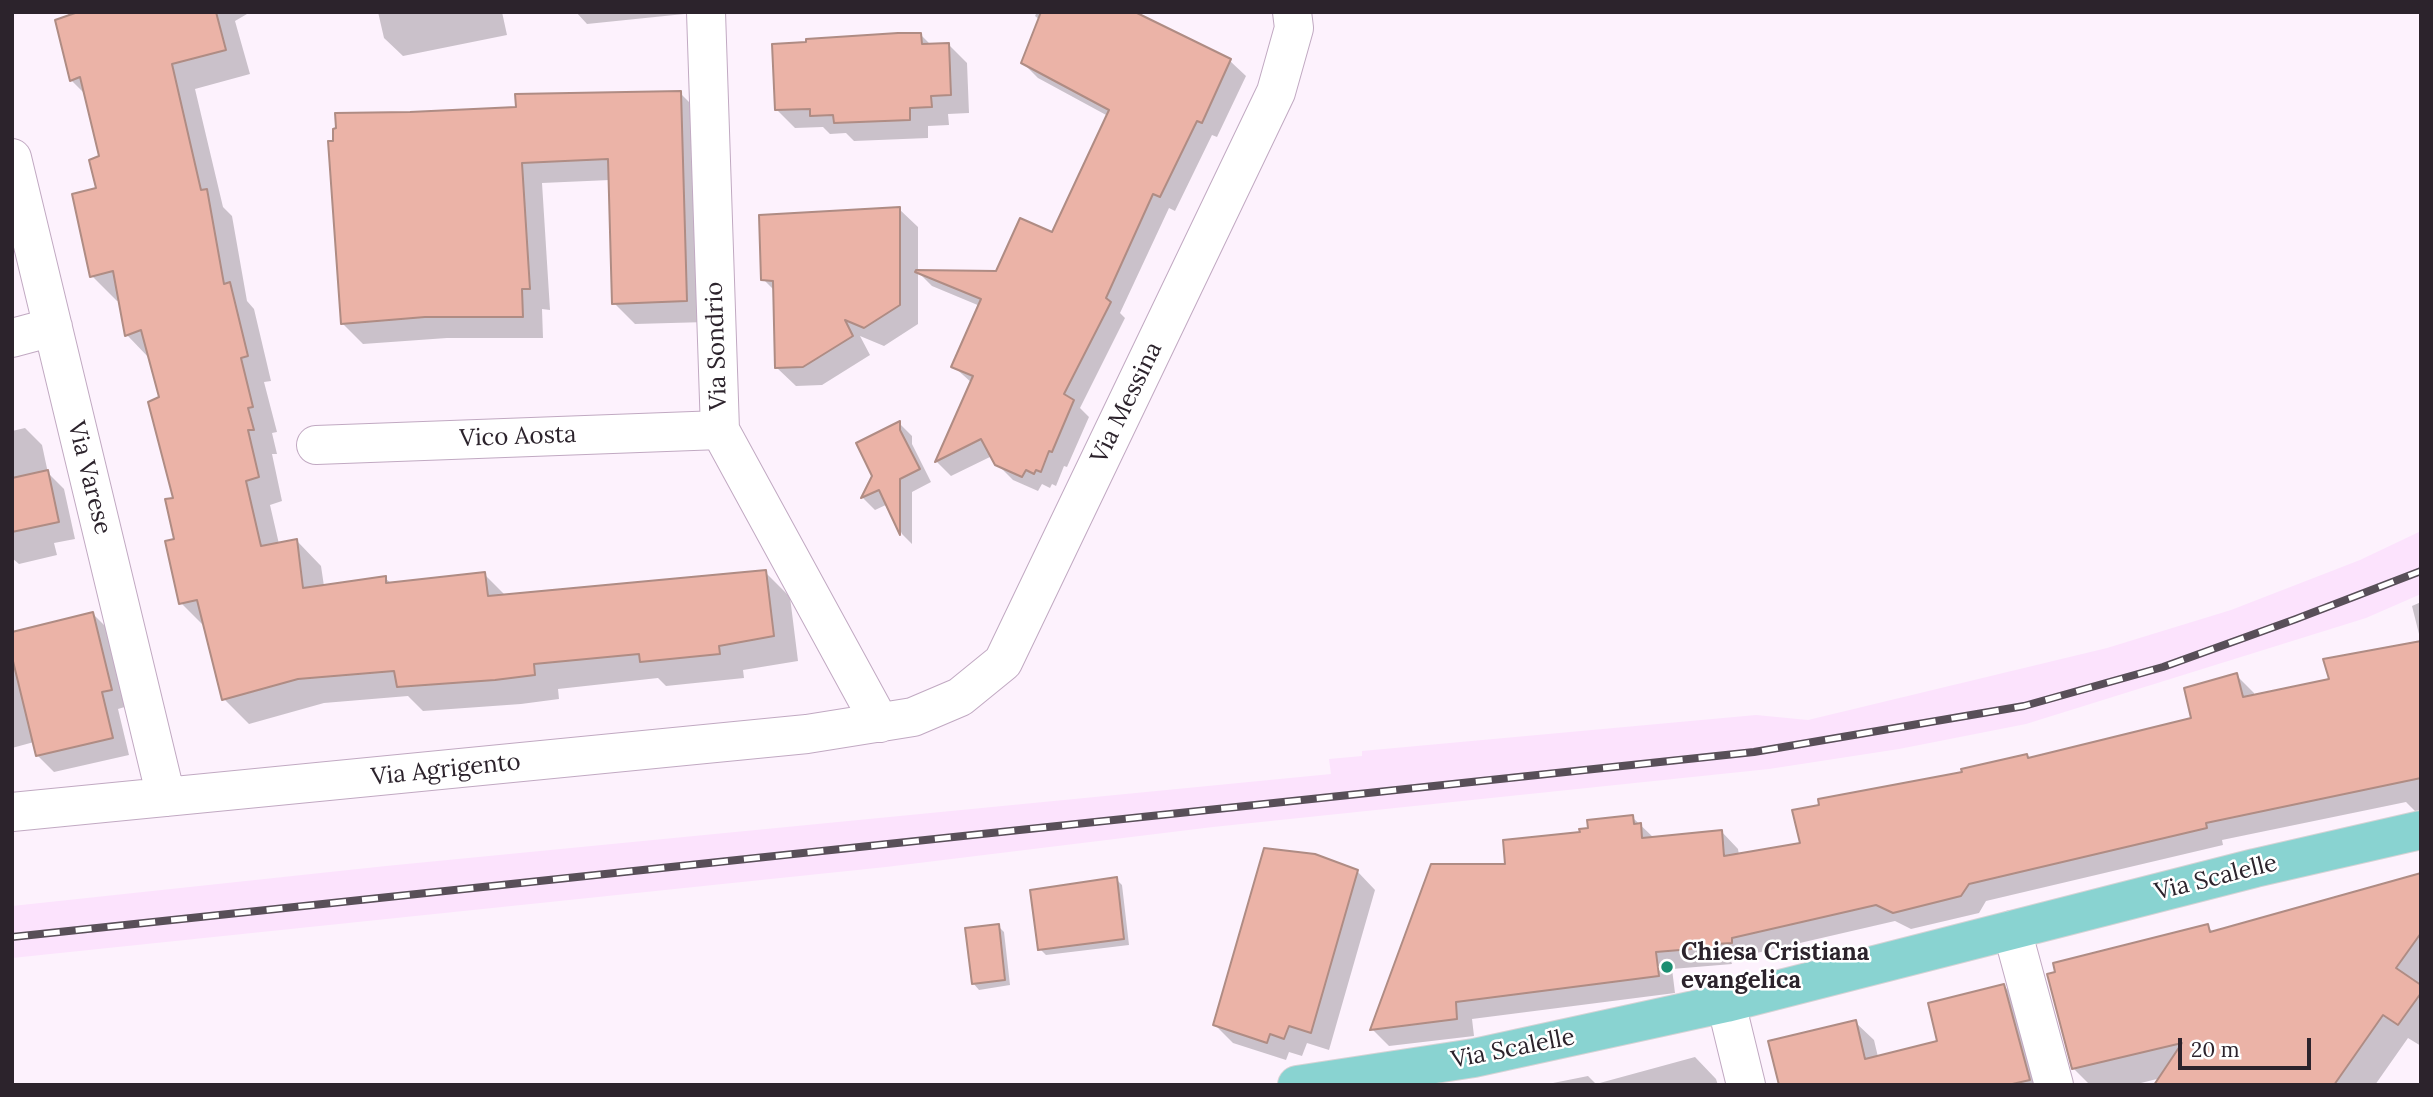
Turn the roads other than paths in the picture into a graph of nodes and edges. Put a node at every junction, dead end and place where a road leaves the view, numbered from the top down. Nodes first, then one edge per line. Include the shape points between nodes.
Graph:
1 (706, 12) edge
2 (1292, 12) edge
3 (12, 158) edge
4 (53, 327) junction
5 (12, 338) edge
6 (720, 430) junction
7 (316, 445) dead end
8 (880, 723) junction
9 (166, 797) junction
10 (12, 812) edge
11 (2421, 830) edge
12 (2012, 930) junction
13 (1726, 1003) junction
14 (1297, 1085) edge
15 (1746, 1085) edge
16 (2054, 1085) edge

1 - 6 street, Via Sondrio
2 - 8 street, Via Messina via 1294,28 1276,92 1003,662 960,697 912,717
3 - 4 street, Via Varese
4 - 5 street
4 - 9 street, Via Varese
6 - 7 street, Vico Aosta
6 - 8 street, Via Sondrio
8 - 9 street, Via Agrigento
9 - 10 street, Via Agrigento
11 - 12 main road, Via Scalelle
12 - 13 main road, Via Scalelle
12 - 16 street
13 - 14 main road, Via Scalelle via 1474,1058
13 - 15 street

